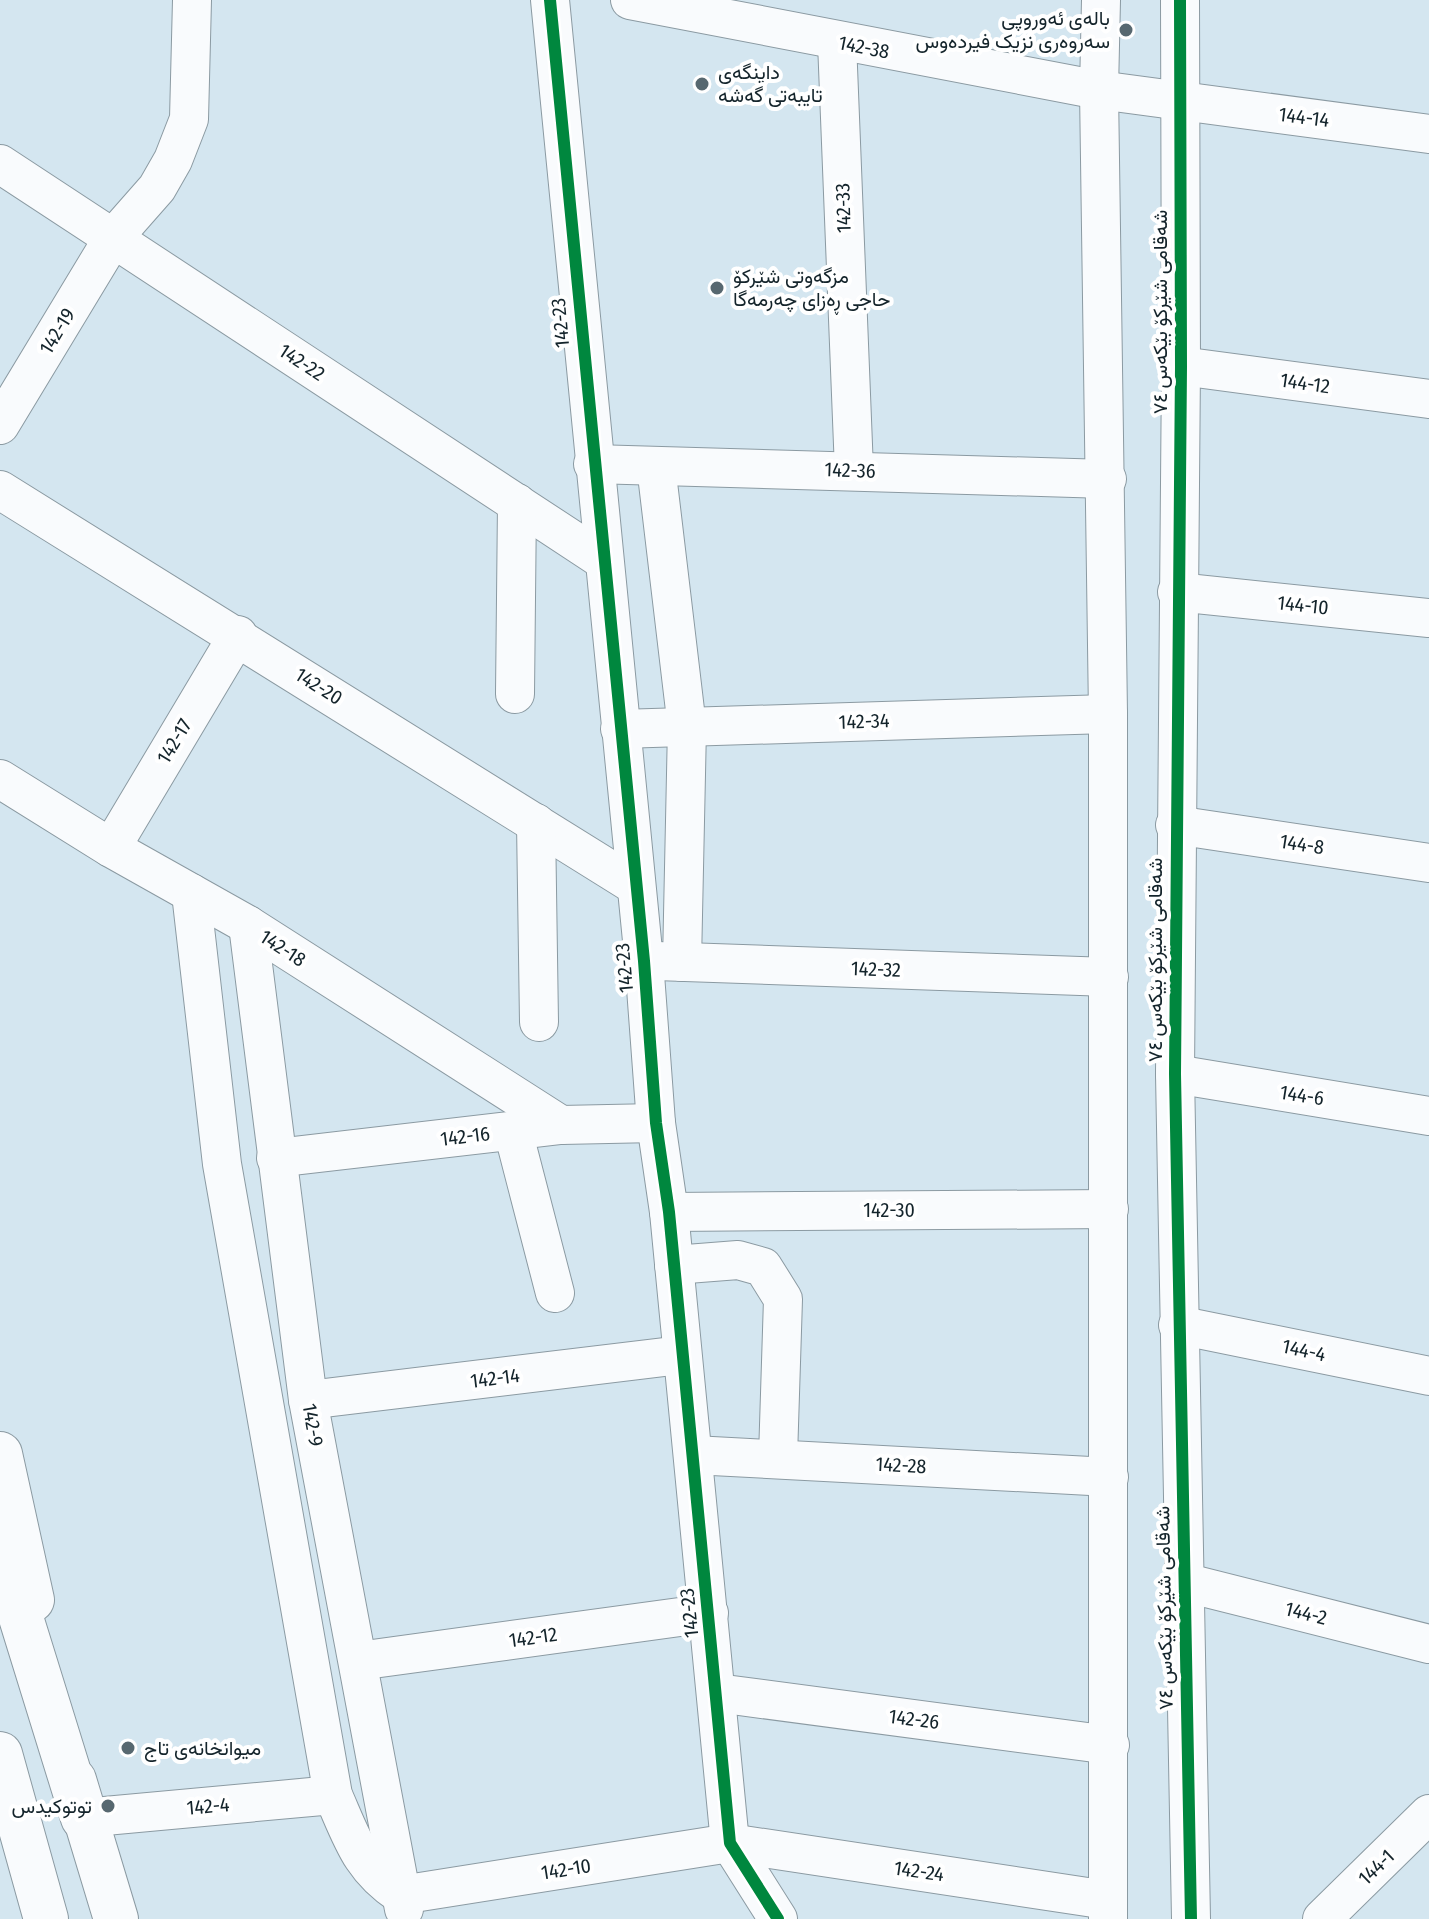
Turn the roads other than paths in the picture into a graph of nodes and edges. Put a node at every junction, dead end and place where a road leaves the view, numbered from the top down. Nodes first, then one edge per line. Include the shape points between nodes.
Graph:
1 (192, 0) edge
2 (550, 0) edge
3 (630, 0) edge
4 (1101, 0) edge
5 (1180, 0) edge
6 (837, 42) junction
7 (1099, 90) junction
8 (1179, 101) junction
9 (1429, 134) edge
10 (0, 164) edge
11 (113, 238) junction
12 (1181, 366) junction
13 (1429, 399) edge
14 (0, 425) edge
15 (593, 464) junction
16 (656, 466) junction
17 (854, 470) junction
18 (1107, 479) junction
19 (0, 490) edge
20 (517, 503) junction
21 (603, 560) junction
22 (1177, 592) junction
23 (1429, 618) edge
24 (238, 635) junction
25 (515, 694) dead end
26 (1108, 714) junction
27 (687, 727) junction
28 (620, 729) junction
29 (0, 779) edge
30 (536, 823) junction
31 (1175, 825) junction
32 (111, 848) junction
33 (1429, 863) edge
34 (636, 886) junction
35 (191, 893) junction
36 (248, 925) junction
37 (644, 961) junction
38 (682, 962) junction
39 (1109, 977) junction
40 (539, 1022) dead end
41 (1175, 1074) junction
42 (1429, 1116) edge
43 (656, 1123) junction
44 (561, 1125) junction
45 (513, 1131) junction
46 (276, 1158) junction
47 (1109, 1209) junction
48 (669, 1212) junction
49 (674, 1265) junction
50 (555, 1293) dead end
51 (1178, 1325) junction
52 (681, 1355) junction
53 (1429, 1376) edge
54 (308, 1400) junction
55 (0, 1454) edge
56 (693, 1455) junction
57 (778, 1457) junction
58 (1109, 1477) junction
59 (0, 1550) edge
60 (1183, 1582) junction
61 (709, 1613) junction
62 (1429, 1644) edge
63 (358, 1661) junction
64 (717, 1693) junction
65 (1110, 1745) junction
66 (0, 1754) edge
67 (333, 1795) junction
68 (1429, 1814) edge
69 (83, 1818) junction
70 (730, 1843) junction
71 (404, 1907) edge
72 (1108, 1909) edge
73 (46, 1919) edge
74 (116, 1919) edge
75 (778, 1919) edge
76 (1191, 1919) edge
77 (1322, 1919) edge

1 - 11 street, 142-19 via 189,119 157,188
2 - 15 street, 142-23
3 - 6 street, 142-38
4 - 7 street
5 - 8 street, شەقامی شێرکۆ بێکەس ٧٤
6 - 7 street, 142-38
6 - 17 street, 142-33
7 - 8 street, 142-38
7 - 18 street
8 - 9 street, 144-14
8 - 12 street, شەقامی شێرکۆ بێکەس ٧٤
10 - 11 street, 142-22
11 - 14 street, 142-19
11 - 20 street, 142-22
12 - 13 street, 144-12
12 - 22 street, شەقامی شێرکۆ بێکەس ٧٤
15 - 16 street, 142-36
15 - 21 street, 142-23
16 - 17 street, 142-36
16 - 27 street
17 - 18 street, 142-36
18 - 26 street
19 - 24 street, 142-20
20 - 21 street, 142-22
20 - 25 street
21 - 28 street, 142-23
22 - 23 street, 144-10
22 - 31 street, شەقامی شێرکۆ بێکەس ٧٤
24 - 30 street, 142-20
24 - 32 street, 142-17
26 - 27 street, 142-34
26 - 39 street
27 - 28 street, 142-34
27 - 38 street
28 - 34 street, 142-23
29 - 32 street, 142-18
30 - 34 street, 142-20
30 - 40 street
31 - 33 street, 144-8
31 - 41 street, شەقامی شێرکۆ بێکەس ٧٤
32 - 35 street, 142-18
34 - 37 street, 142-23
35 - 36 street, 142-18
35 - 67 street via 222,1164
36 - 44 street, 142-18
36 - 46 street, 142-9
37 - 38 street, 142-32
37 - 43 street, 142-23
38 - 39 street, 142-32
39 - 47 street
41 - 42 street, 144-6
41 - 51 street, شەقامی شێرکۆ بێکەس ٧٤
43 - 44 street, 142-16
43 - 48 street, 142-23
44 - 45 street, 142-16
45 - 46 street, 142-16
45 - 50 street
46 - 54 street, 142-9
47 - 48 street, 142-30
47 - 58 street
48 - 49 street, 142-23
49 - 52 street, 142-23
49 - 57 street via 738,1260 763,1267 783,1299
51 - 53 street, 144-4
51 - 60 street, شەقامی شێرکۆ بێکەس ٧٤
52 - 54 street, 142-14
52 - 56 street, 142-23
54 - 63 street, 142-9
55 - 69 main road
56 - 57 street, 142-28
56 - 61 street, 142-23
57 - 58 street, 142-28
58 - 65 street
59 - 69 main road
60 - 62 street, 144-2
60 - 76 street, شەقامی شێرکۆ بێکەس ٧٤
61 - 63 street, 142-12
61 - 64 street, 142-23
63 - 71 street, 142-9
64 - 65 street, 142-26
64 - 70 street, 142-23
65 - 72 street
66 - 73 main road
67 - 69 street, 142-4
67 - 71 street via 360,1857
68 - 77 street, 144-1
69 - 74 main road
70 - 71 street, 142-10
70 - 72 street, 142-24
70 - 75 street, 142-23

